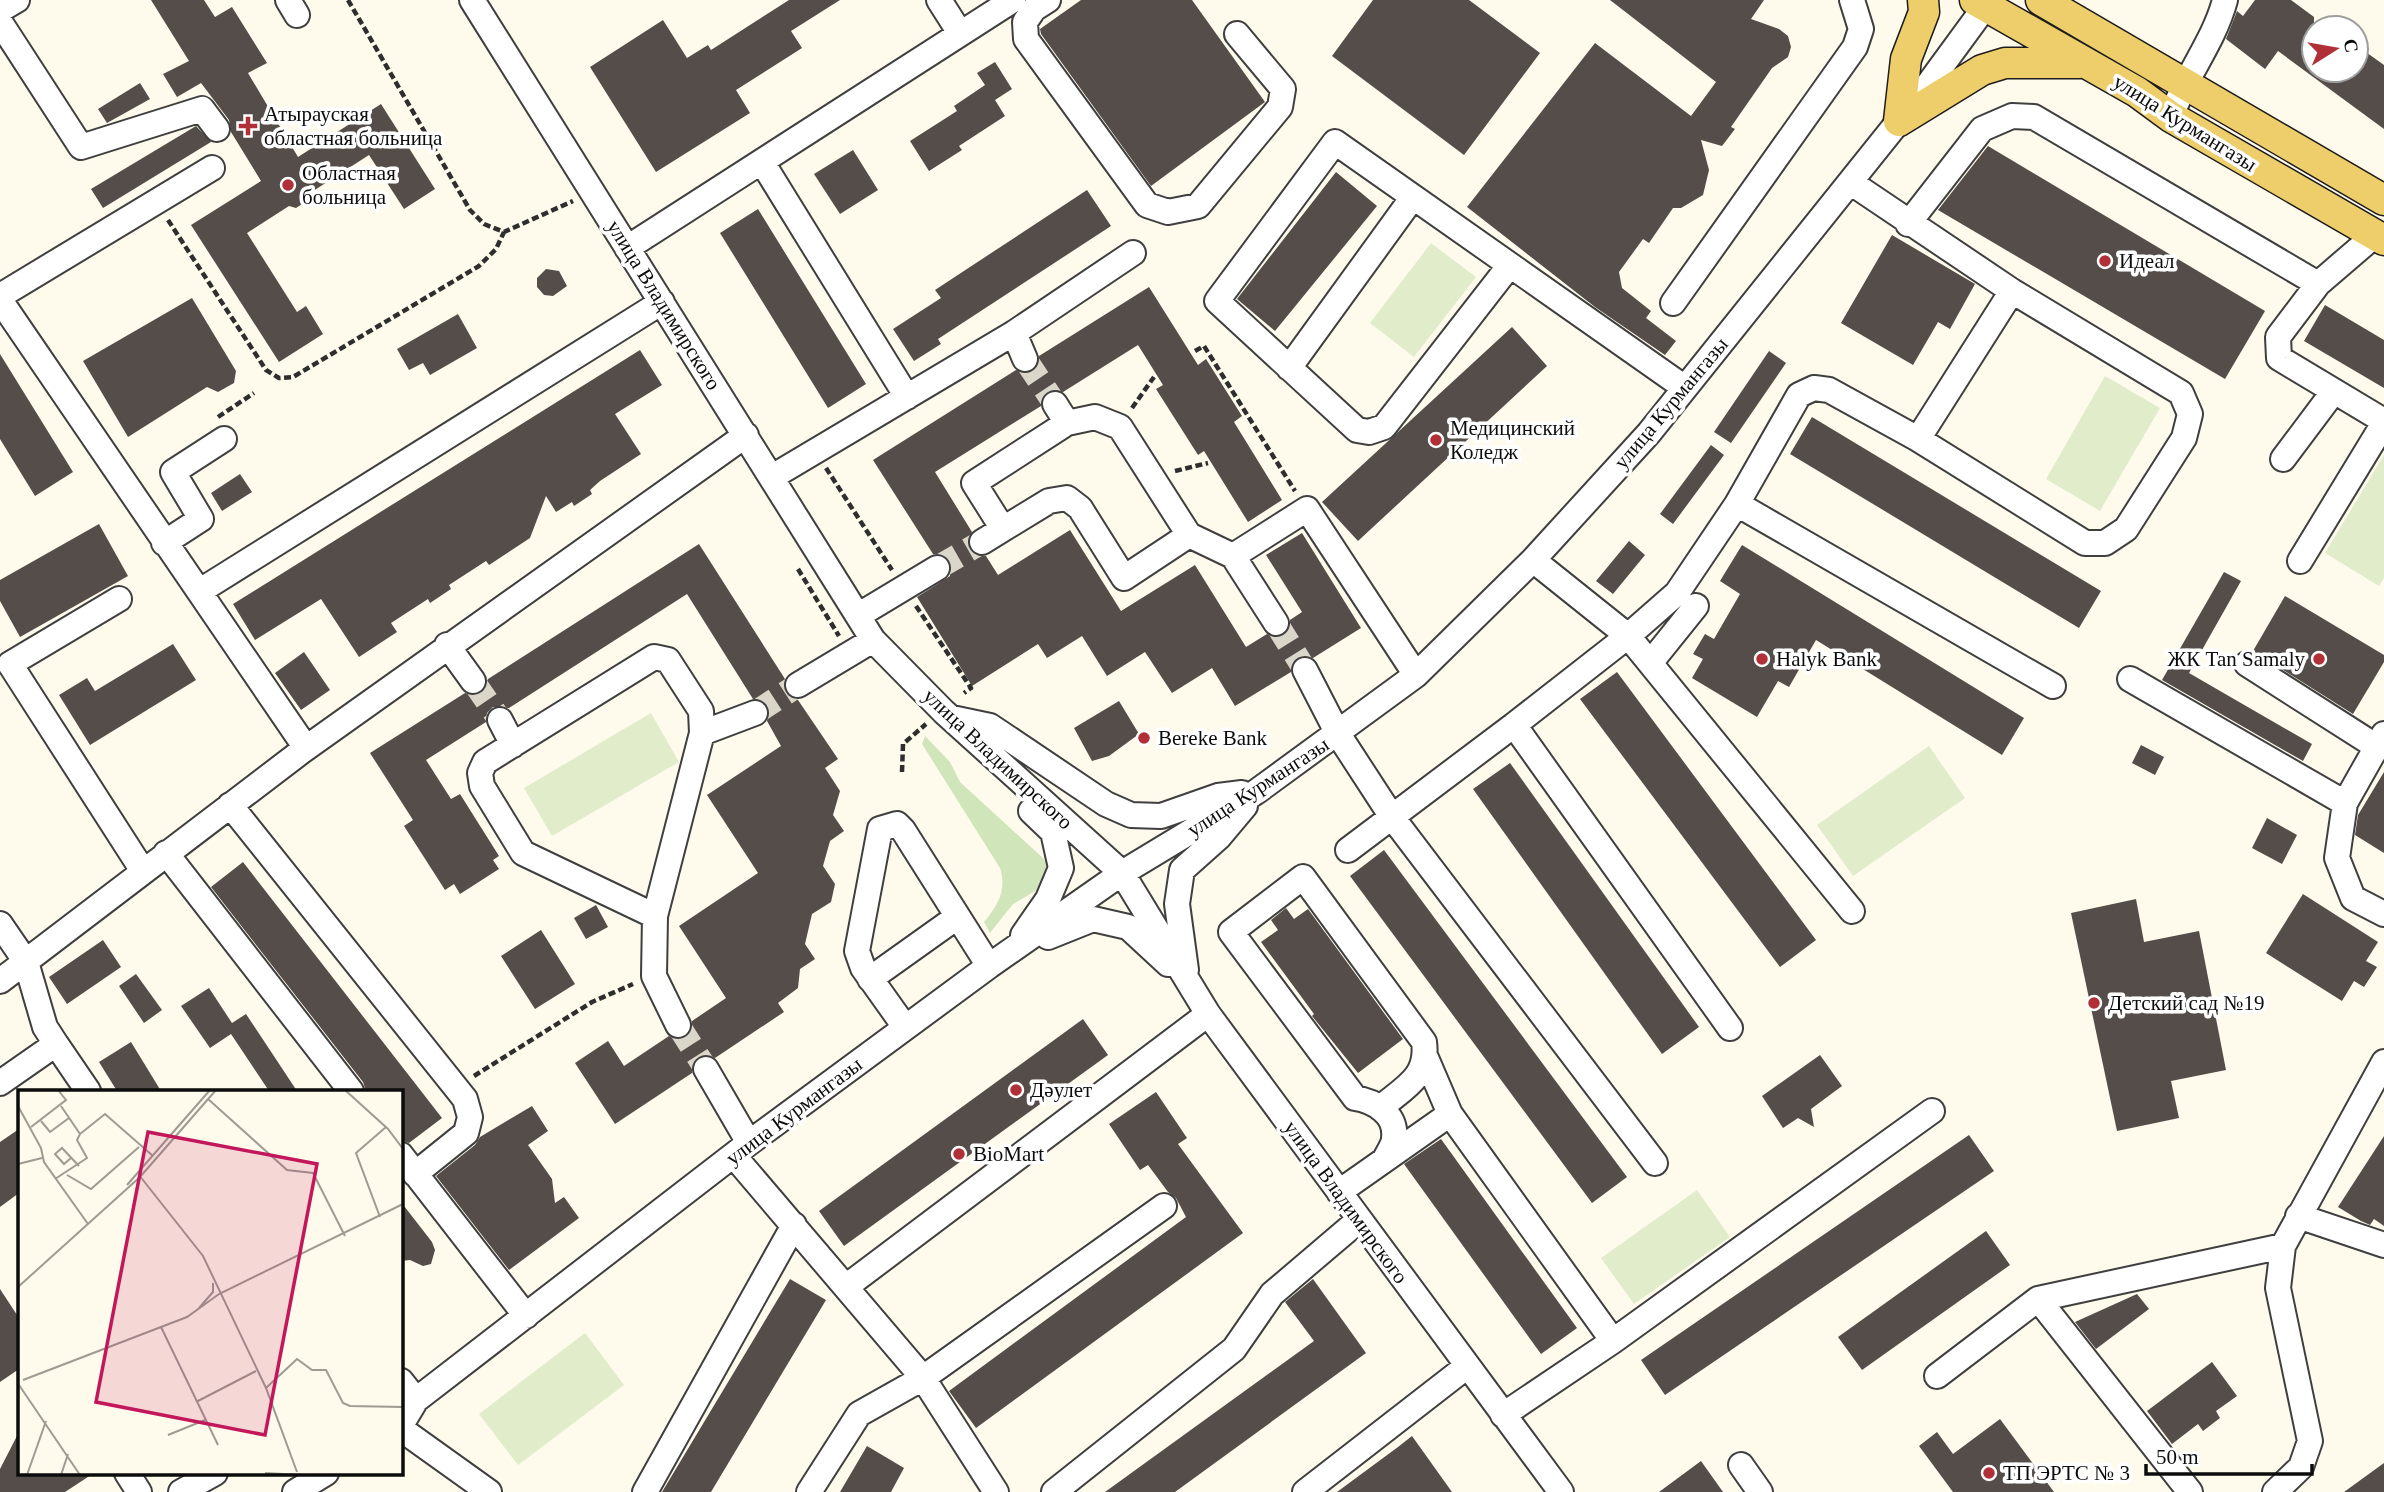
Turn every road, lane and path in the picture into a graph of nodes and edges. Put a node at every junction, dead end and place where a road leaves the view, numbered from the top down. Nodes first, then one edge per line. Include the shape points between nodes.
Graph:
1 (17, 0) edge
2 (348, 0) edge
3 (471, 0) edge
4 (939, 0) edge
5 (1013, 0) edge
6 (1048, 0) edge
7 (1852, 0) edge
8 (1923, 0) edge
9 (2042, 0) edge
10 (2225, 0) edge
11 (1984, 2) edge
12 (0, 10) edge
13 (0, 22) edge
14 (960, 33) junction
15 (1237, 34) dead end
16 (2085, 63) junction
17 (2184, 85) junction
18 (2171, 117) junction
19 (1899, 121) junction
20 (217, 129) dead end
21 (762, 162) junction
22 (212, 168) dead end
23 (1850, 182) junction
24 (593, 192) junction
25 (1413, 197) junction
26 (2384, 200) edge
27 (156, 202) junction
28 (1908, 223) junction
29 (503, 232) junction
30 (2380, 237) edge
31 (627, 248) junction
32 (1133, 253) dead end
33 (1510, 265) junction
34 (2318, 284) junction
35 (2012, 291) junction
36 (0, 298) edge
37 (662, 302) junction
38 (1673, 303) dead end
39 (1014, 333) junction
40 (1195, 351) dead end
41 (1026, 359) tunnel mouth
42 (1289, 368) junction
43 (1154, 377) dead end
44 (1685, 388) junction
45 (2334, 391) junction
46 (254, 393) dead end
47 (907, 397) junction
48 (2384, 422) edge
49 (1119, 427) junction
50 (746, 435) junction
51 (223, 439) joint
52 (1918, 439) junction
53 (2283, 460) dead end
54 (1208, 463) dead end
55 (772, 477) junction
56 (1152, 477) junction
57 (1737, 504) junction
58 (1307, 509) junction
59 (1003, 529) junction
60 (1189, 535) junction
61 (164, 542) junction
62 (982, 542) tunnel mouth
63 (1233, 556) junction
64 (1533, 560) junction
65 (2300, 561) dead end
66 (937, 568) tunnel mouth
67 (200, 591) junction
68 (119, 600) dead end
69 (1696, 606) dead end
70 (859, 615) junction
71 (1276, 623) tunnel mouth
72 (1628, 636) junction
73 (873, 640) junction
74 (447, 645) junction
75 (1651, 662) junction
76 (2247, 664) dead end
77 (1305, 670) tunnel mouth
78 (1416, 675) junction
79 (2130, 679) dead end
80 (473, 681) tunnel mouth
81 (798, 685) tunnel mouth
82 (2053, 686) dead end
83 (755, 713) tunnel mouth
84 (951, 718) junction
85 (500, 720) tunnel mouth
86 (1514, 725) junction
87 (927, 726) dead end
88 (702, 733) junction
89 (1338, 734) junction
90 (2381, 741) edge
91 (513, 745) junction
92 (306, 748) junction
93 (902, 772) dead end
94 (1256, 792) junction
95 (2345, 803) junction
96 (230, 805) junction
97 (1392, 817) junction
98 (1348, 850) dead end
99 (166, 853) junction
100 (143, 871) junction
101 (1122, 873) junction
102 (1852, 911) dead end
103 (2384, 914) edge
104 (655, 916) junction
105 (957, 917) junction
106 (0, 924) edge
107 (1011, 951) junction
108 (26, 962) junction
109 (989, 966) junction
110 (654, 976) junction
111 (870, 979) junction
112 (0, 981) edge
113 (1188, 983) junction
114 (1208, 1014) junction
115 (678, 1025) tunnel mouth
116 (905, 1027) junction
117 (1730, 1028) dead end
118 (56, 1044) junction
119 (1426, 1058) junction
120 (2382, 1068) edge
121 (706, 1069) tunnel mouth
122 (0, 1083) edge
123 (456, 1087) junction
124 (87, 1090) edge
125 (350, 1090) edge
126 (1380, 1108) junction
127 (1932, 1111) dead end
128 (1450, 1114) junction
129 (742, 1149) junction
130 (1385, 1159) junction
131 (1655, 1163) dead end
132 (408, 1164) edge
133 (1339, 1192) junction
134 (1164, 1206) dead end
135 (2298, 1216) junction
136 (1359, 1220) junction
137 (794, 1226) junction
138 (2384, 1245) edge
139 (2283, 1246) junction
140 (847, 1286) junction
141 (2038, 1299) junction
142 (526, 1316) junction
143 (1613, 1340) junction
144 (1466, 1367) junction
145 (1937, 1376) dead end
146 (923, 1378) junction
147 (408, 1390) edge
148 (1503, 1415) junction
149 (402, 1422) edge
150 (402, 1428) edge
151 (1741, 1465) dead end
152 (128, 1474) edge
153 (213, 1474) edge
154 (324, 1474) edge
155 (139, 1492) edge
156 (181, 1492) edge
157 (295, 1492) edge
158 (489, 1492) edge
159 (645, 1492) edge
160 (810, 1492) edge
161 (996, 1492) edge
162 (1054, 1492) edge
163 (1305, 1492) edge
164 (1560, 1492) edge
165 (1760, 1492) edge
166 (2190, 1492) edge
167 (2275, 1492) edge

1 - 12 street
2 - 29 path via 470,210 484,224
3 - 24 street, улица Владимирского
4 - 14 street
5 - 14 street
6 - 15 street via 1025,22 1026,40 1147,205 1168,212 1198,205 1280,107 1283,89
7 - 38 street via 1861,29 1854,47
8 - 19 main road via 1924,12 1906,60
9 - 17 main road, улица Курмангазы
10 - 17 street via 2220,21
11 - 16 main road, улица Курмангазы
11 - 19 street, улица Курмангазы
13 - 20 street via 81,147 202,109
14 - 21 street
16 - 18 main road, улица Курмангазы
16 - 19 main road via 2004,63 1982,70
17 - 18 street
17 - 26 main road, улица Курмангазы
18 - 30 main road, улица Курмангазы
19 - 23 street, улица Курмангазы
21 - 31 street
21 - 47 street
22 - 27 street
23 - 28 street
23 - 44 street, улица Курмангазы
24 - 29 path
24 - 31 street, улица Владимирского
25 - 33 street
25 - 42 street
25 - 42 street via 1335,142 1217,301
27 - 29 path via 266,370 279,378 293,377 479,266 496,249
27 - 36 street
28 - 34 street via 1982,129 2012,116 2034,117
28 - 35 street
30 - 34 street
31 - 37 street, улица Владимирского
32 - 39 street
33 - 42 street via 1384,427 1357,430
33 - 44 street
34 - 45 street via 2278,337 2280,358
35 - 52 street
35 - 52 street via 2181,393 2190,414 2184,438 2126,530 2105,543 2084,542
36 - 61 street
37 - 50 street, улица Владимирского
37 - 67 street
39 - 41 street
39 - 47 street
40 - 58 path via 1204,346
43 - 49 path
44 - 64 street, улица Курмангазы via 1650,433
45 - 48 street
45 - 53 street
46 - 51 path via 212,421
47 - 55 street
48 - 65 street
49 - 56 street
49 - 59 street via 1095,417 1061,414 974,483
50 - 55 street, улица Владимирского
50 - 74 street
51 - 61 street via 173,472 201,519
52 - 57 street via 1829,390 1814,388 1799,395
54 - 56 path
55 - 70 street, улица Владимирского
56 - 60 street
57 - 72 street via 1677,593
57 - 82 street
58 - 63 street
58 - 78 street
59 - 60 street via 1049,501 1067,498 1080,508 1124,578
59 - 62 street
60 - 63 street
61 - 67 street
63 - 71 street
64 - 72 street
64 - 78 street, улица Курмангазы
66 - 70 street
67 - 92 street
68 - 100 street via 10,664
69 - 75 street
70 - 73 street, улица Владимирского
72 - 75 street
72 - 86 street
73 - 81 street
73 - 84 street, улица Владимирского
74 - 80 street
74 - 92 street
75 - 102 street
76 - 90 street
77 - 89 street
78 - 89 street, улица Курмангазы
79 - 95 street
83 - 88 street
84 - 94 street via 990,726 1106,804 1131,815 1161,816 1219,796
84 - 101 street, улица Владимирского
84 - 107 street via 969,750 1053,832 1061,868 1048,899
85 - 91 street
86 - 97 street
86 - 117 street
87 - 93 path via 903,744
88 - 91 street via 701,711 668,660 654,657
88 - 104 street
89 - 94 street, улица Курмангазы
89 - 97 street
90 - 95 street
91 - 104 street via 485,762 480,773 482,786 523,853
92 - 96 street
94 - 101 street, улица Курмангазы
94 - 113 street via 1219,837 1182,870 1177,904
95 - 103 street via 2337,858 2353,898
96 - 99 street
96 - 123 street
97 - 98 street
97 - 131 street
99 - 100 street
99 - 125 street
100 - 108 street
101 - 107 street, улица Курмангазы
101 - 113 street, улица Владимирского
104 - 110 street
105 - 109 street
105 - 111 street
105 - 111 street via 903,830 897,824 880,829 857,951
106 - 108 street
107 - 109 street, улица Курмангазы
107 - 113 street via 1093,919 1128,927
108 - 112 street
108 - 118 street via 45,1027
109 - 116 street, улица Курмангазы
110 - 115 street
110 - 123 path via 592,1002
111 - 116 street
113 - 114 street, улица Владимирского
114 - 133 street, улица Владимирского
114 - 140 street
116 - 129 street, улица Курмангазы
118 - 122 street
118 - 124 street
119 - 126 street via 1419,1074
119 - 126 street via 1424,1042 1303,877 1230,932 1355,1098 1374,1101
119 - 128 street
120 - 135 street
121 - 129 street
123 - 132 street via 470,1117 466,1133
126 - 130 street via 1391,1120 1394,1138
127 - 143 street
128 - 130 street
128 - 143 street
129 - 137 street
129 - 142 street, улица Курмангазы
130 - 133 street
132 - 142 street
133 - 136 street, улица Владимирского
134 - 146 street
135 - 138 street
135 - 139 street
136 - 144 street, улица Владимирского
136 - 162 street via 1272,1294 1234,1349
137 - 140 street
137 - 159 street
139 - 141 street
139 - 167 street via 2278,1288 2310,1441 2301,1467
140 - 146 street
141 - 145 street
141 - 166 street
142 - 147 street, улица Курмангазы
143 - 148 street
144 - 148 street, улица Владимирского
144 - 163 street
146 - 160 street via 859,1414
146 - 161 street
147 - 149 street, улица Курмангазы
148 - 164 street, улица Владимирского
150 - 158 street
151 - 165 street
152 - 155 street
153 - 156 street
154 - 157 street

